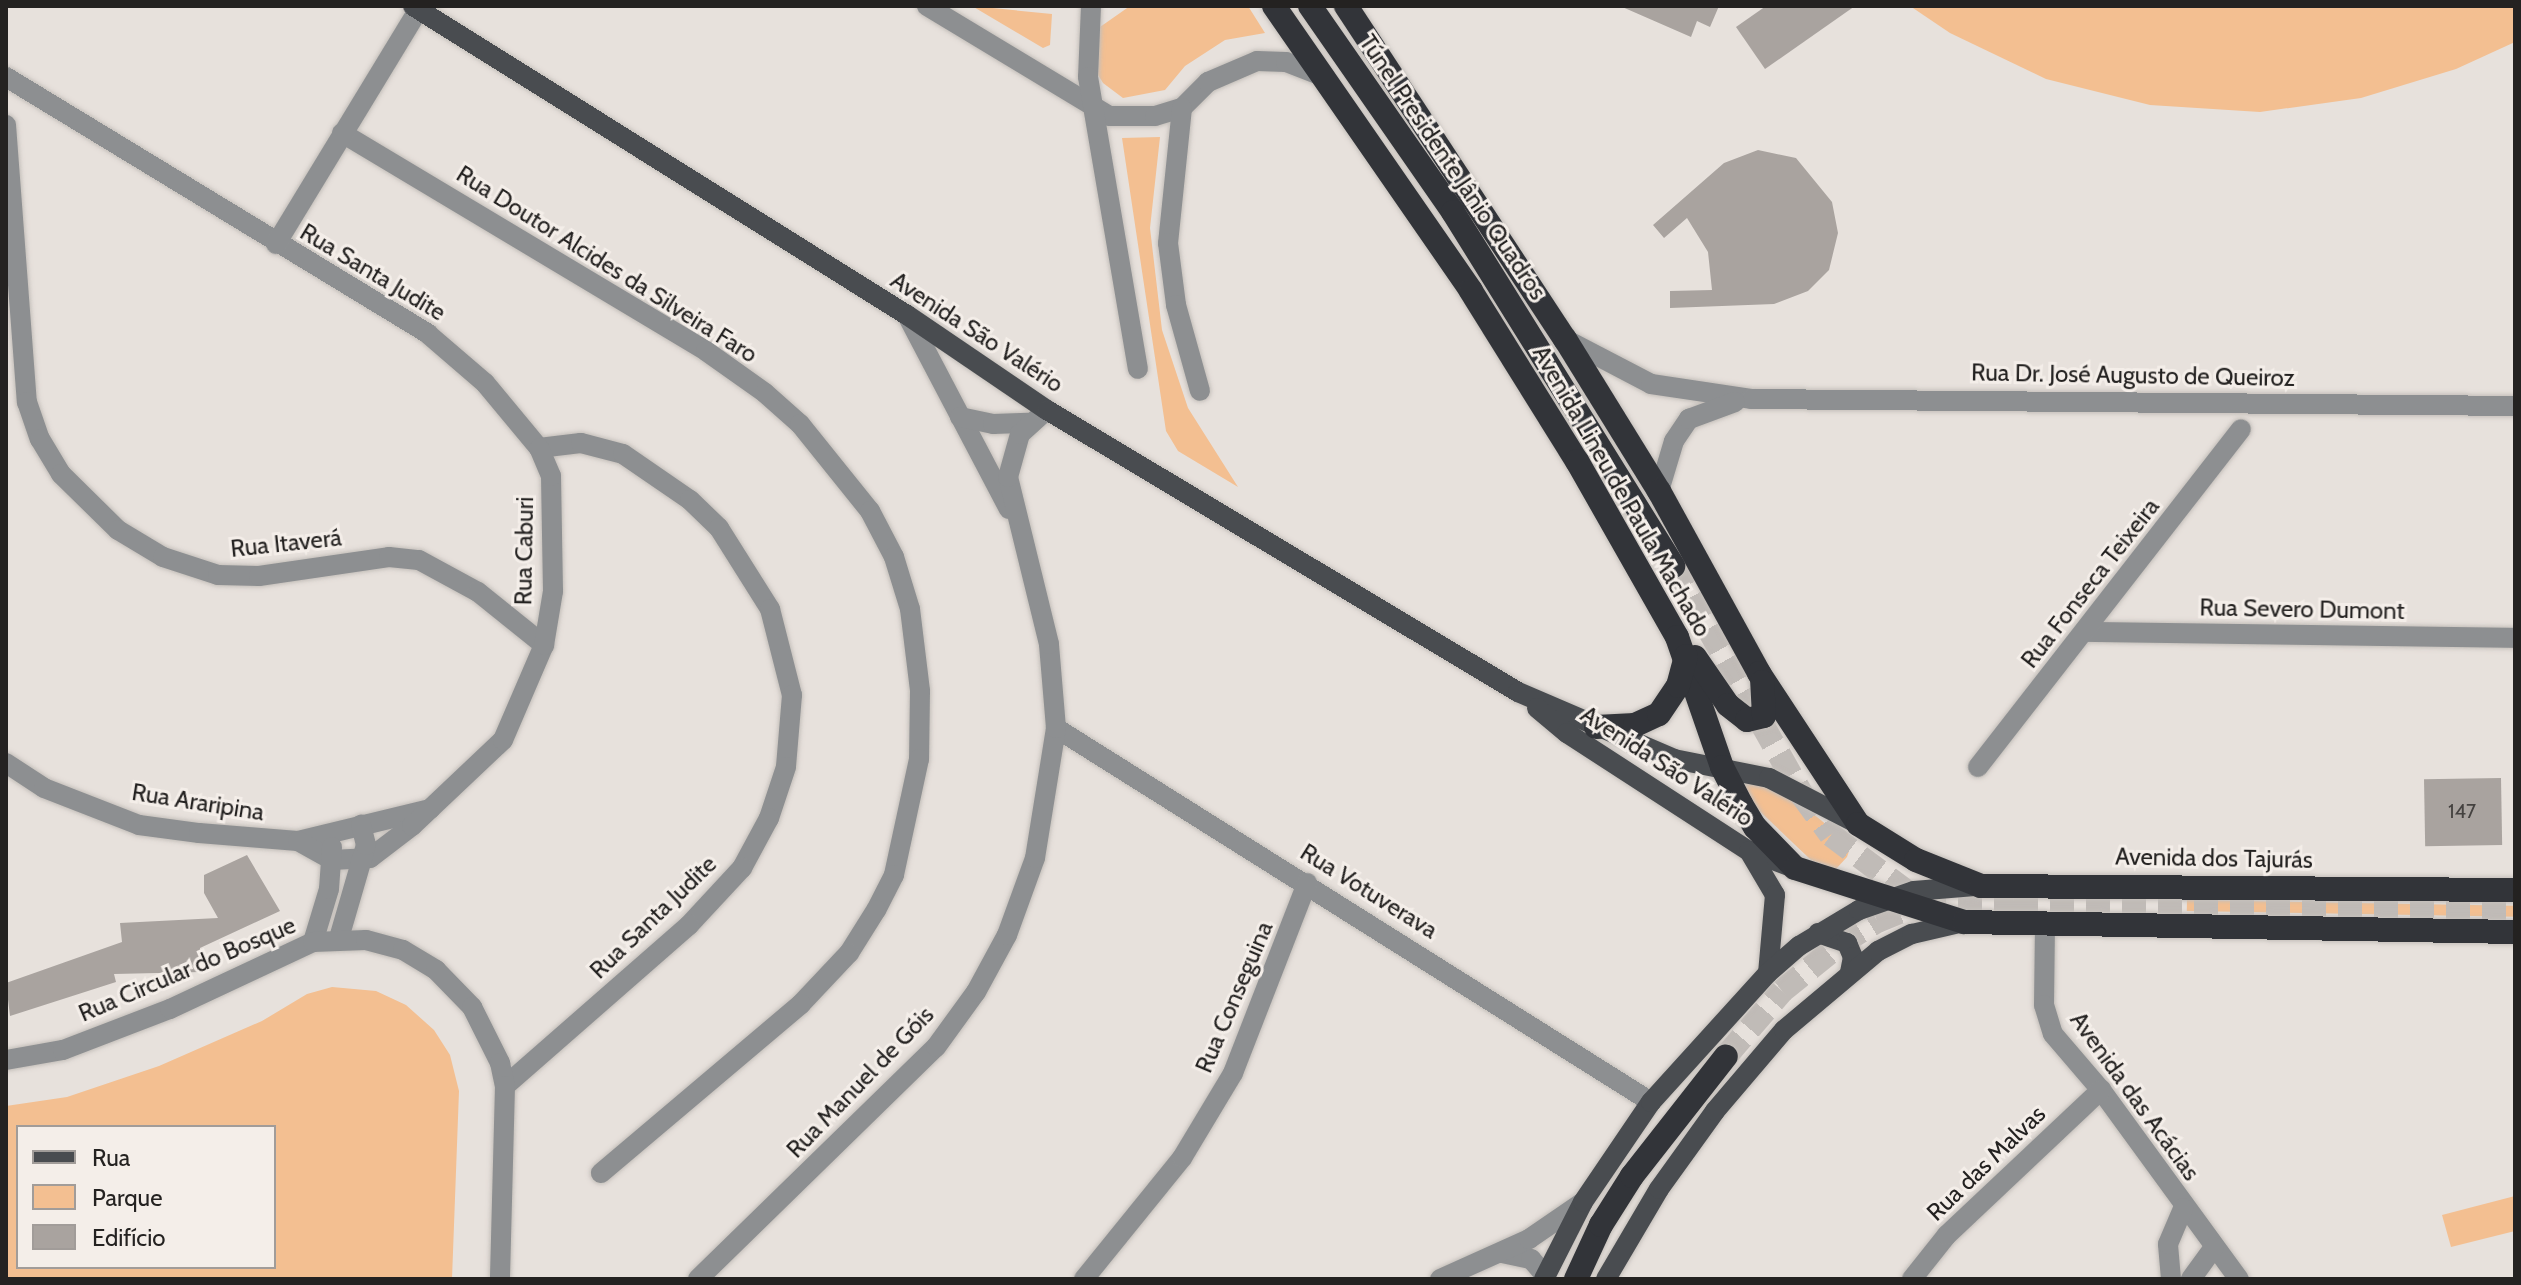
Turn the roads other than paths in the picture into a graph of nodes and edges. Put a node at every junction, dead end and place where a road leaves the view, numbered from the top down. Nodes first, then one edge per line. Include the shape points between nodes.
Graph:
1 (927, 6) edge
2 (1091, 6) edge
3 (1274, 6) edge
4 (1310, 6) edge
5 (1346, 6) edge
6 (416, 8) edge
7 (6, 77) edge
8 (1325, 77) junction
9 (1182, 108) junction
10 (1096, 110) junction
11 (6, 125) edge
12 (342, 133) junction
13 (276, 244) junction
14 (907, 315) junction
15 (1565, 339) junction
16 (1138, 369) dead end
17 (1200, 391) dead end
18 (1751, 399) junction
19 (2515, 406) edge
20 (1047, 410) junction
21 (960, 417) junction
22 (1028, 423) junction
23 (2241, 429) dead end
24 (539, 448) junction
25 (1659, 491) junction
26 (1015, 519) junction
27 (1673, 566) tunnel mouth
28 (2088, 632) junction
29 (2515, 638) edge
30 (544, 645) junction
31 (1681, 647) junction
32 (1759, 673) junction
33 (1518, 692) junction
34 (1596, 727) junction
35 (1056, 728) junction
36 (6, 763) edge
37 (1722, 767) junction
38 (1978, 767) dead end
39 (430, 809) junction
40 (1858, 824) junction
41 (361, 825) junction
42 (334, 831) junction
43 (298, 841) junction
44 (1749, 851) junction
45 (332, 860) junction
46 (360, 861) junction
47 (1795, 868) junction
48 (1307, 883) junction
49 (1981, 886) junction
50 (2515, 890) edge
51 (1888, 899) junction
52 (1964, 922) junction
53 (2045, 924) junction
54 (2515, 932) edge
55 (1818, 933) junction
56 (339, 938) junction
57 (313, 942) junction
58 (1850, 972) junction
59 (1768, 973) junction
60 (1726, 1056) tunnel mouth
61 (6, 1060) edge
62 (505, 1086) junction
63 (2101, 1090) junction
64 (1651, 1102) junction
65 (601, 1173) dead end
66 (1583, 1202) junction
67 (2183, 1208) junction
68 (2214, 1247) junction
69 (1502, 1253) junction
70 (1545, 1277) edge
71 (500, 1279) edge
72 (698, 1279) edge
73 (1084, 1279) edge
74 (1440, 1279) edge
75 (1576, 1279) edge
76 (1606, 1279) edge
77 (1912, 1279) edge
78 (2171, 1279) edge
79 (2191, 1279) edge
80 (2239, 1279) edge

1 - 10 street
2 - 10 street via 1086,56
3 - 8 highway, Avenida Lineu de Paula Machado
4 - 27 highway, Túnel Presidente Jânio Quadros via 1453,212
5 - 15 highway, Avenida Lineu de Paula Machado
6 - 12 street
6 - 14 main road, Avenida São Valério
7 - 13 street, Rua Santa Judite
8 - 9 street via 1286,62 1257,61 1208,82
8 - 31 highway, Avenida Lineu de Paula Machado via 1471,291
9 - 10 street via 1126,119
9 - 17 street via 1168,243 1176,305
10 - 16 street
11 - 30 street, Rua Itaverá via 27,402 40,439 61,474 118,530 163,557 218,575 259,576 389,557 419,560 478,592
12 - 13 street
12 - 65 street, Rua Doutor Alcides da Silveira Faro via 706,351 765,393 800,424 870,511 894,557 910,609 919,663 919,759 894,875 876,910 849,953 801,1004
13 - 24 street, Rua Santa Judite via 428,334 485,383
14 - 20 main road, Avenida São Valério
14 - 21 street, Rua Manuel de Góis
15 - 18 street via 1651,384
15 - 25 highway, Avenida Lineu de Paula Machado
18 - 19 street, Rua Dr. José Augusto de Queiroz
18 - 25 street via 1712,407 1689,419 1674,441
20 - 22 street, Rua Manuel de Góis
20 - 33 main road, Avenida São Valério
21 - 22 street via 993,424
21 - 26 street, Rua Manuel de Góis
22 - 26 street, Rua Manuel de Góis via 1010,459
23 - 28 street, Rua Fonseca Teixeira
24 - 30 street, Rua Caburi via 551,476 553,591
24 - 62 street, Rua Santa Judite via 581,443 623,454 690,500 719,528 770,609 792,695 791,732 769,818 742,868 689,925
25 - 32 highway, Avenida Lineu de Paula Machado
26 - 35 street, Rua Manuel de Góis via 1049,644
28 - 29 street, Rua Severo Dumont
28 - 38 street, Rua Fonseca Teixeira
30 - 39 street, Rua Caburi via 503,740
31 - 32 highway via 1728,705 1747,720 1757,720 1766,709
31 - 34 highway via 1678,686 1659,714 1635,725
31 - 37 highway, Avenida Lineu de Paula Machado
32 - 40 highway, Avenida Lineu de Paula Machado
33 - 34 main road, Avenida São Valério
33 - 44 main road, Avenida São Valério via 1567,733
34 - 37 main road, Avenida São Valério via 1674,759
35 - 48 street, Rua Votuverava
35 - 72 street, Rua Manuel de Góis via 1035,858 1007,935 976,992 936,1047
36 - 43 street, Rua Araripina via 44,788 139,825
37 - 40 main road, Avenida São Valério via 1795,789
37 - 47 highway, Avenida Lineu de Paula Machado via 1755,827
39 - 41 street
39 - 46 street, Rua Caburi
40 - 49 highway, Avenida Lineu de Paula Machado via 1916,860
41 - 42 street
41 - 46 street via 366,845
42 - 43 street, Rua Araripina
42 - 45 street
43 - 45 street, Rua Araripina
44 - 47 main road, Avenida São Valério
44 - 59 main road via 1775,895
45 - 46 street
45 - 57 street
46 - 56 street
47 - 51 highway, Avenida Lineu de Paula Machado
48 - 64 street, Rua Votuverava
48 - 73 street, Rua Conseguina via 1233,1073 1182,1158
49 - 50 highway, Avenida dos Tajurás
49 - 51 main road, Avenida dos Tajurás via 1914,891
51 - 52 highway, Avenida Lineu de Paula Machado
51 - 55 main road, Avenida dos Tajurás
52 - 53 highway
52 - 58 main road via 1912,934
53 - 54 highway
53 - 63 street, Avenida das Acácias via 2044,1005 2053,1034
55 - 58 main road via 1847,943 1853,957
55 - 59 main road, Avenida dos Tajurás
56 - 57 street, Rua Circular do Bosque
56 - 62 street, Rua Circular do Bosque via 403,950 436,970 490,1035
57 - 61 street, Rua Circular do Bosque via 130,1025 63,1050
58 - 76 main road via 1784,1030 1715,1111 1659,1189
59 - 64 main road, Avenida dos Tajurás
60 - 75 highway via 1632,1176
62 - 71 street, Rua Circular do Bosque
63 - 67 street, Avenida das Acácias
63 - 77 street, Rua das Malvas via 1947,1235
64 - 66 main road, Avenida dos Tajurás
66 - 69 street
66 - 70 main road, Avenida dos Tajurás
67 - 68 street, Avenida das Acácias
67 - 78 street via 2168,1244
68 - 79 street
68 - 80 street, Avenida das Acácias
69 - 70 street via 1531,1259
69 - 74 street

